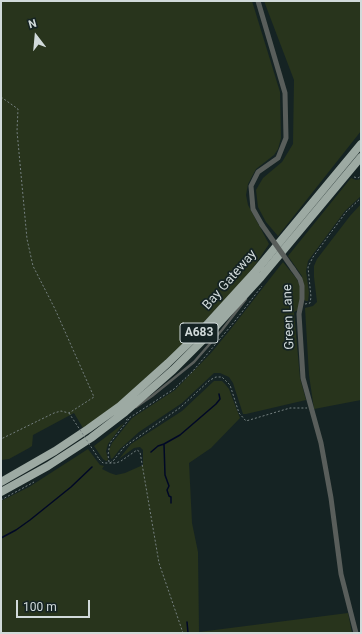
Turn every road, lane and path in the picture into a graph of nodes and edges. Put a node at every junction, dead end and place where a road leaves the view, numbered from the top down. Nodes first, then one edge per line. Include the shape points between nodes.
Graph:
1 (258, 1) edge
2 (1, 97) edge
3 (361, 144) edge
4 (361, 157) edge
5 (351, 176) dead end
6 (361, 176) edge
7 (361, 198) edge
8 (301, 305) junction
9 (312, 407) junction
10 (69, 413) junction
11 (131, 416) dead end
12 (1, 439) edge
13 (110, 463) junction
14 (1, 482) edge
15 (1, 492) edge
16 (183, 633) edge
17 (356, 633) edge

1 - 8 street, Green Lane, bridge via 284,93 286,138 278,158 258,172 251,186 253,209 300,279
2 - 10 path via 18,109 17,131 32,266 55,309 94,396
3 - 14 highway, Bay Gateway / A683 via 250,278 168,363 120,406 88,430
4 - 15 highway, Bay Gateway / A683 via 261,277 173,370 91,438
5 - 6 path
7 - 8 path via 346,212 312,257 308,275 312,297 310,303
8 - 9 street, Green Lane via 299,314 303,378
9 - 13 path via 290,408 246,420 240,413 230,385 222,377 216,377 181,407 124,447
9 - 17 street, Green Lane via 328,477 341,574
10 - 12 path via 54,413
10 - 13 path, bridge via 103,463
11 - 13 path via 110,443
13 - 16 path via 121,461 137,450 140,452 159,563

